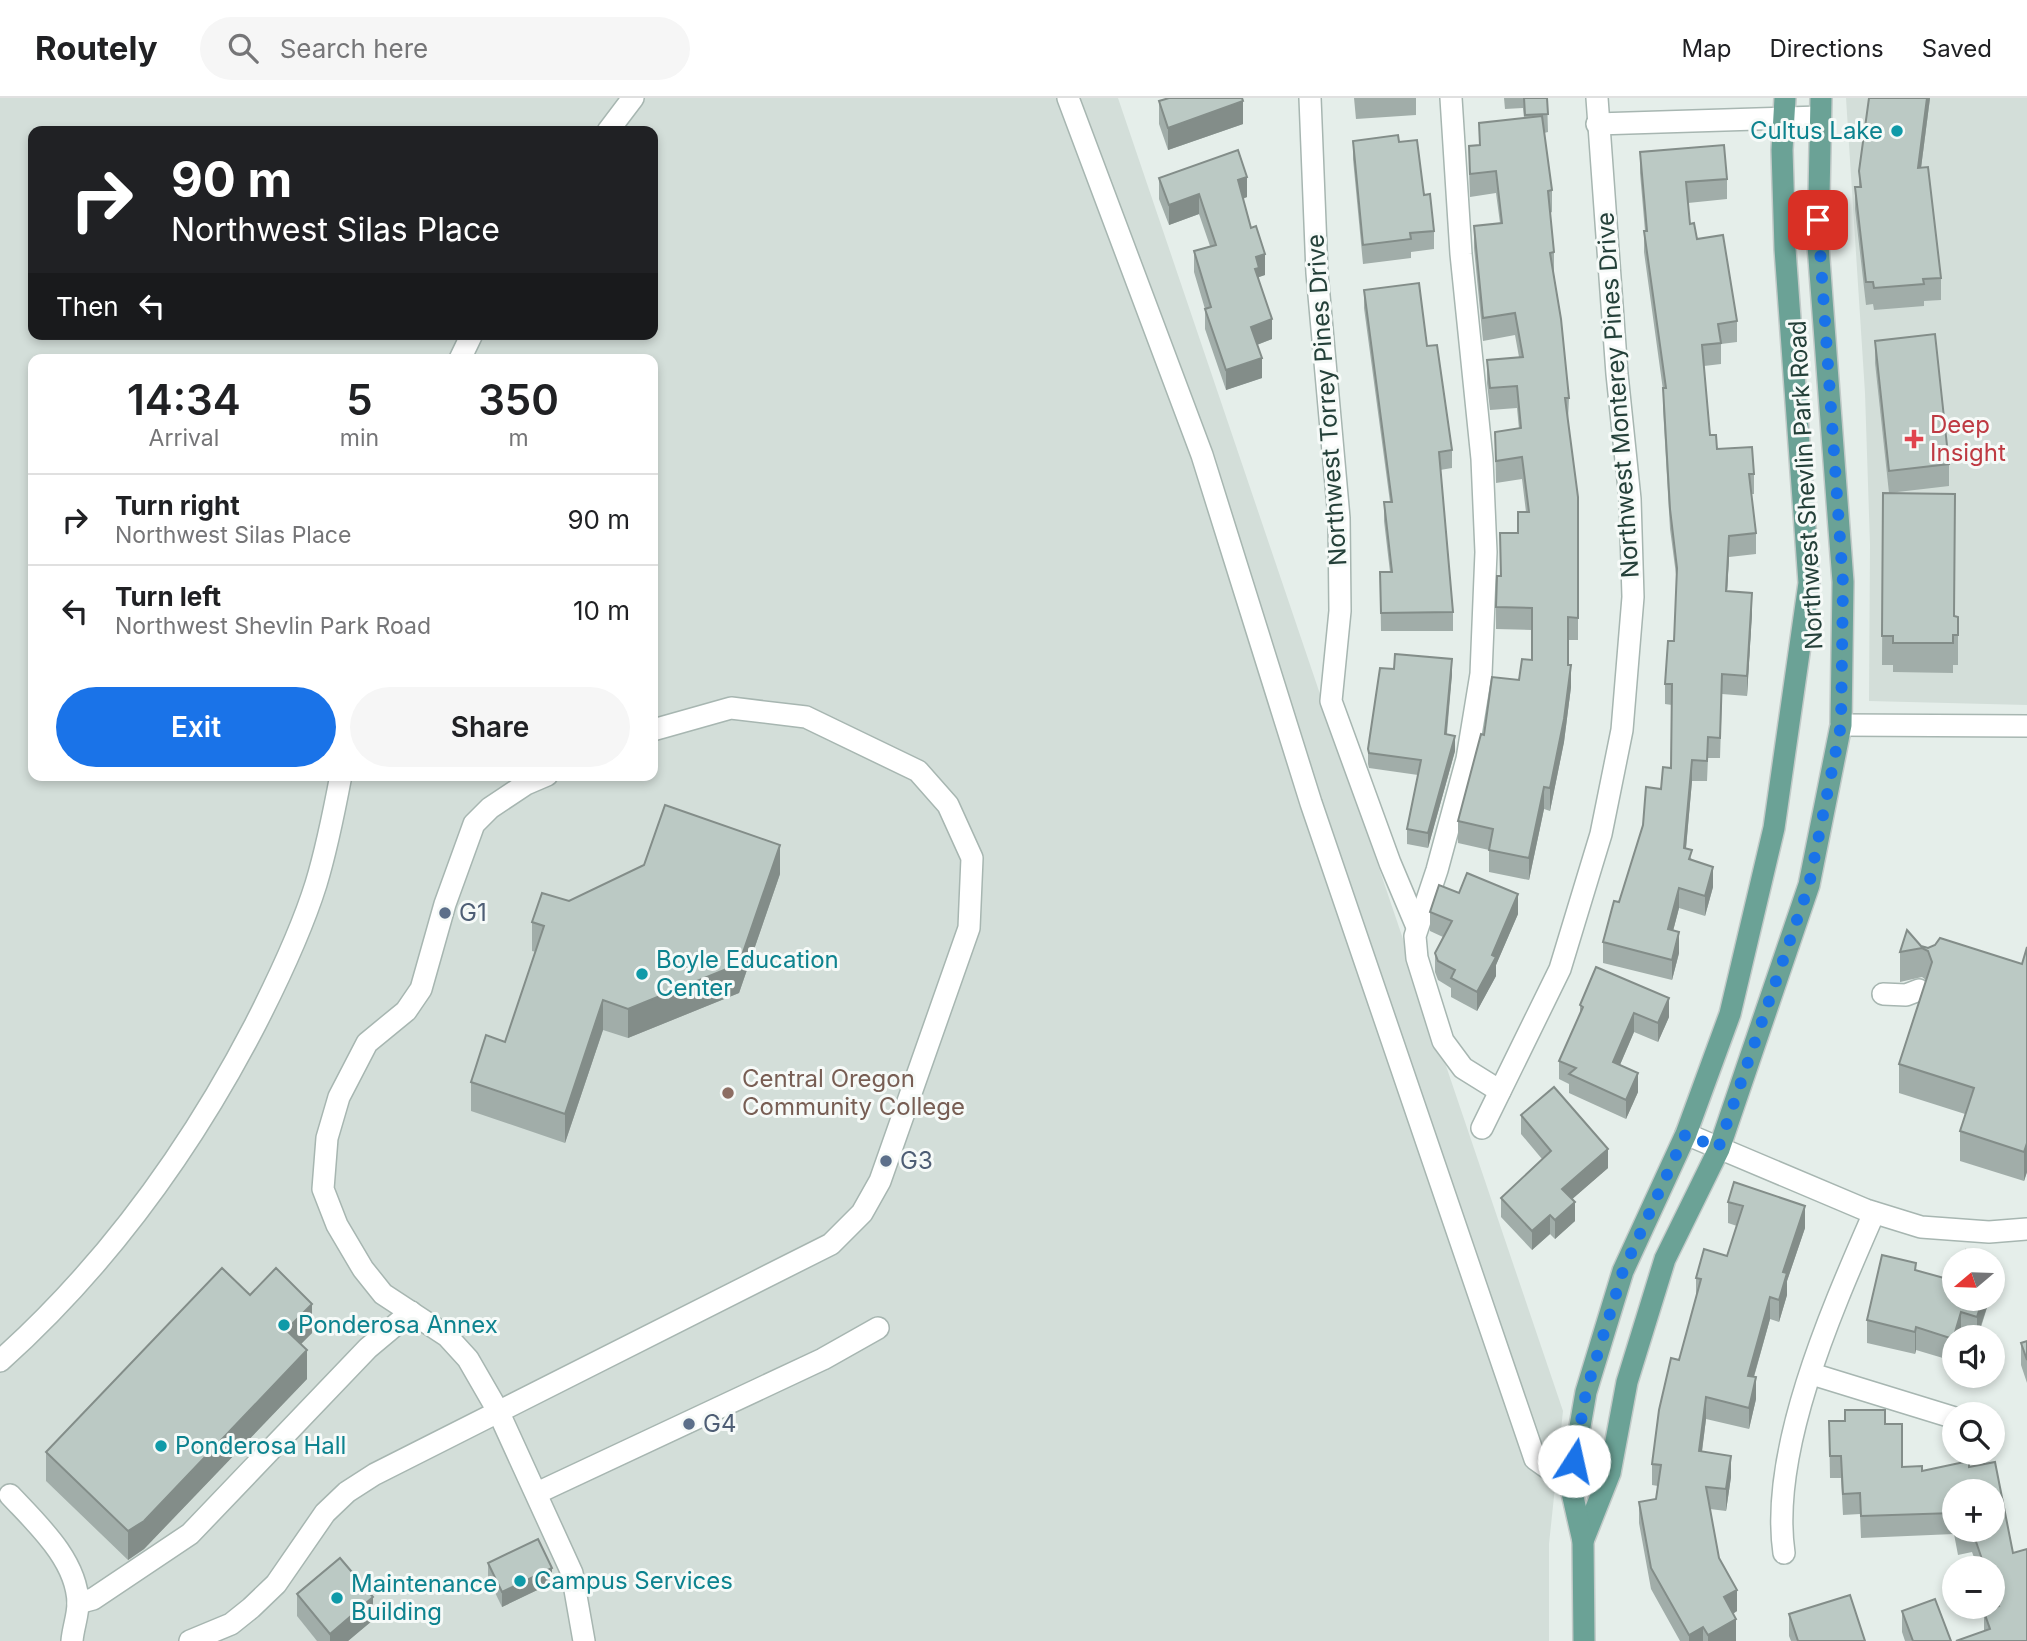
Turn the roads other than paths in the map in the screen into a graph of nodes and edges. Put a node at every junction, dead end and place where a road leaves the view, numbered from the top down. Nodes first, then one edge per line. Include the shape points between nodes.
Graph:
1 (633, 98) edge
2 (1068, 98) edge
3 (1310, 98) edge
4 (1451, 98) edge
5 (1597, 98) edge
6 (1784, 108) edge
7 (1821, 108) edge
8 (1597, 124) junction
9 (612, 126) edge
10 (1841, 725) junction
11 (2027, 726) edge
12 (658, 729) edge
13 (340, 781) edge
14 (532, 781) edge
15 (1417, 927) junction
16 (1919, 990) dead end
17 (1883, 994) dead end
18 (1500, 1091) junction
19 (1482, 1128) dead end
20 (1686, 1133) junction
21 (1718, 1149) junction
22 (1874, 1213) junction
23 (2027, 1229) edge
24 (411, 1312) junction
25 (878, 1328) dead end
26 (0, 1361) edge
27 (1812, 1374) junction
28 (498, 1411) junction
29 (1942, 1414) edge
30 (1570, 1484) junction
31 (537, 1493) junction
32 (10, 1495) dead end
33 (1583, 1541) junction
34 (1784, 1553) dead end
35 (78, 1603) junction
36 (236, 1632) edge
37 (72, 1641) edge
38 (190, 1641) edge
39 (584, 1641) edge
40 (1584, 1641) edge

1 - 9 street
2 - 30 street via 1202,455 1311,803 1535,1459
3 - 15 street, Northwest Torrey Pines Drive via 1317,274 1339,518 1340,611 1331,701
4 - 15 street via 1482,460 1486,566 1481,674 1467,760
5 - 8 street, Northwest Monterey Pines Drive
6 - 7 street
6 - 8 street
6 - 20 main road, Northwest Shevlin Park Road via 1785,249 1809,583 1774,828 1755,920 1730,1014
7 - 10 main road, Northwest Shevlin Park Road via 1818,245 1843,583
8 - 18 street, Northwest Monterey Pines Drive via 1630,499 1633,597 1622,730 1601,834 1560,969
10 - 11 street
10 - 21 main road, Northwest Shevlin Park Road via 1809,885
12 - 28 street via 731,708 806,717 918,771 948,805 972,858 968,928 880,1181 862,1213 831,1244
13 - 26 street via 316,885 286,961 236,1062 149,1198 81,1281
14 - 24 street via 474,824 421,989 406,1012 367,1043 339,1097 327,1138 323,1189 337,1224 383,1294
15 - 18 street via 1417,958 1443,1041 1463,1068
16 - 17 street via 1906,995
18 - 19 street, Northwest Monterey Pines Drive
20 - 21 street
20 - 30 main road, Northwest Shevlin Park Road via 1623,1271 1586,1392
21 - 22 street
21 - 33 main road, Northwest Shevlin Park Road via 1665,1259 1627,1382 1609,1472
22 - 23 street via 1922,1227 1989,1232
22 - 27 street via 1836,1301
24 - 28 street via 458,1345
24 - 35 street via 368,1348 190,1534 93,1599
25 - 31 street via 823,1359
27 - 29 street
27 - 34 street via 1780,1504
28 - 31 street
28 - 36 street via 348,1492 325,1513
30 - 33 main road, Northwest Shevlin Park Road
31 - 39 street via 572,1573
32 - 35 street via 54,1542
33 - 40 main road, Northwest Shevlin Park Road
35 - 37 street
36 - 38 street

